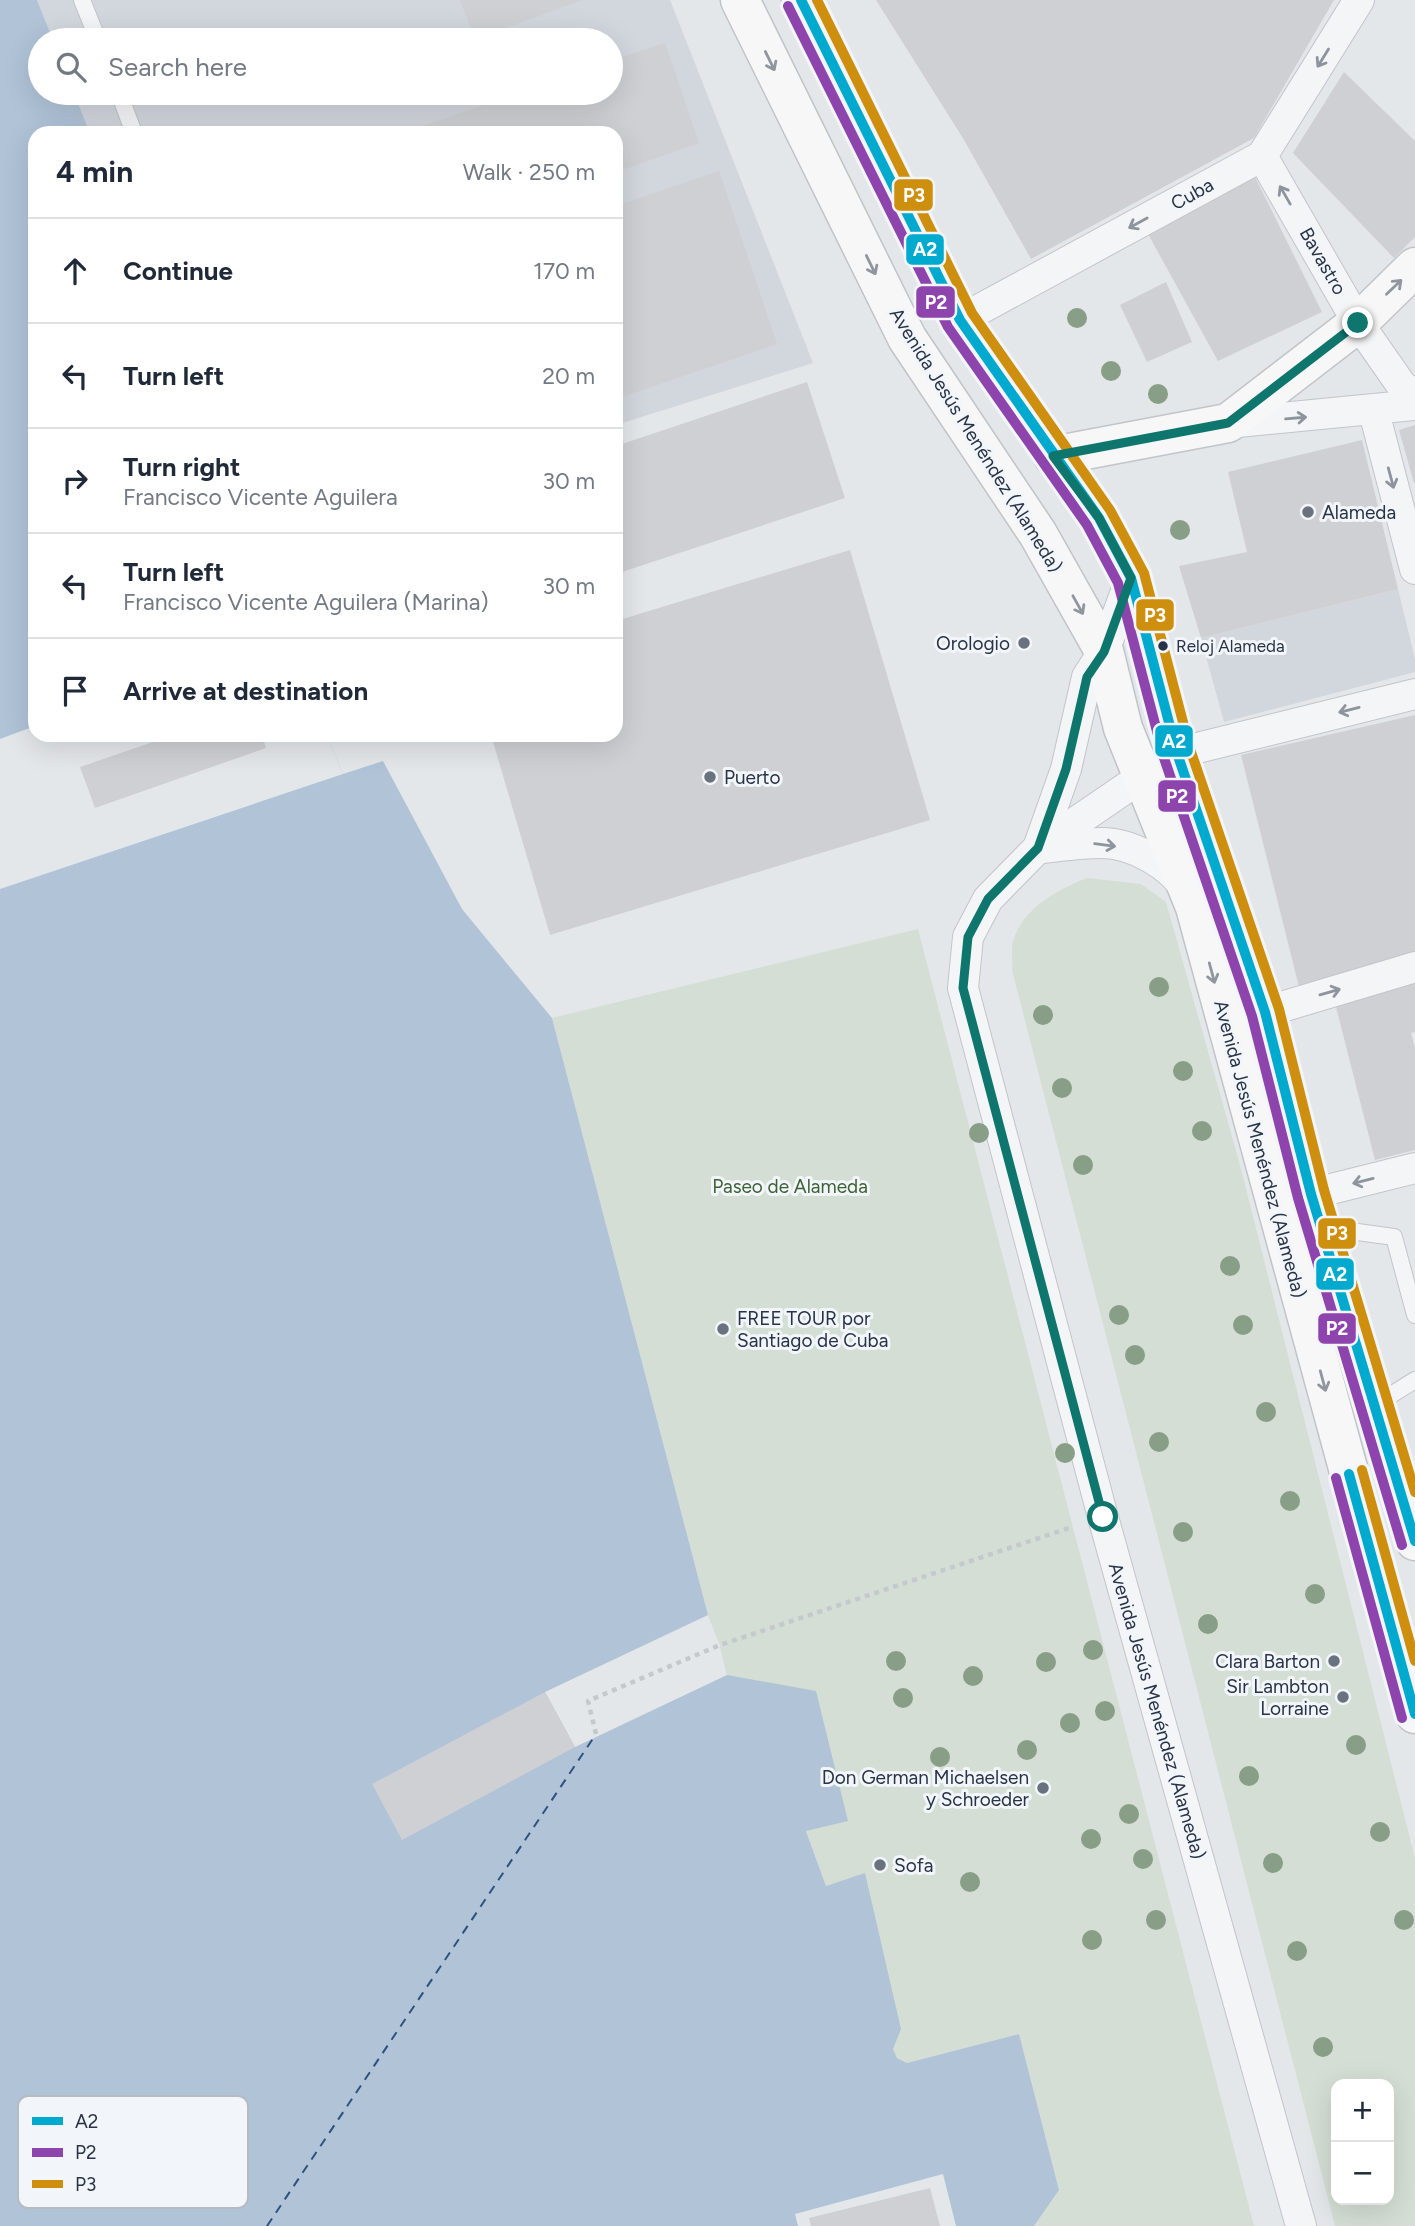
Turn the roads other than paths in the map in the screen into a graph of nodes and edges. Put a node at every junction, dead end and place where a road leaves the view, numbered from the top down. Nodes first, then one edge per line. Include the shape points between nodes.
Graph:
1 (82, 0) edge
2 (740, 0) edge
3 (801, 0) edge
4 (1359, 0) edge
5 (93, 28) edge
6 (123, 105) edge
7 (131, 126) edge
8 (1262, 156) junction
9 (1415, 267) edge
10 (960, 320) junction
11 (1358, 323) junction
12 (1415, 394) edge
13 (1415, 405) edge
14 (1374, 412) junction
15 (1228, 423) junction
16 (1053, 456) junction
17 (1415, 569) edge
18 (1131, 578) junction
19 (1104, 652) junction
20 (1415, 694) edge
21 (1177, 753) junction
22 (1143, 777) junction
23 (1038, 848) junction
24 (1195, 907) junction
25 (1415, 967) edge
26 (1265, 1012) junction
27 (1415, 1168) edge
28 (1316, 1210) junction
29 (1415, 1315) edge
30 (1415, 1380) edge
31 (1375, 1405) junction
32 (1415, 1541) edge
33 (1415, 1714) edge
34 (1301, 2226) edge

1 - 5 lane
2 -> 19 main road, Avenida Jesús Menéndez (Alameda) via 907,338 1038,534
3 - 10 main road, Avenida Jesús Menéndez (Alameda)
4 -> 8 street, Cuba
6 - 7 lane
8 -> 10 street, Cuba
11 -> 8 street, Bavastro
11 -> 9 main road
10 - 16 main road, Avenida Jesús Menéndez (Alameda)
11 - 12 street, Bavastro via 1402,386
11 - 15 main road
13 - 14 street
15 -> 14 street
14 -> 17 street
15 - 16 main road
16 - 18 main road, Avenida Jesús Menéndez (Alameda) via 1099,518
18 - 19 street, Avenida Jesús Menéndez (Alameda)
18 - 21 main road, Avenida Jesús Menéndez (Alameda)
19 - 22 main road, Avenida Jesús Menéndez (Alameda) via 1123,728
19 - 23 street, Avenida Jesús Menéndez (Alameda) via 1087,677 1066,769
20 -> 21 street
21 - 22 street, Avenida Jesús Menéndez (Alameda)
21 - 26 main road, Avenida Jesús Menéndez (Alameda)
22 - 23 street, Avenida Jesús Menéndez (Alameda)
22 - 24 main road, Avenida Jesús Menéndez (Alameda)
23 -> 24 street, Avenida Jesús Menéndez (Alameda) via 1105,843 1150,856 1180,881
23 - 34 street, Avenida Jesús Menéndez (Alameda) via 988,899 968,937 963,988 1103,1517
24 -> 33 main road, Avenida Jesús Menéndez (Alameda)
26 -> 25 street
26 - 28 main road, Avenida Jesús Menéndez (Alameda)
27 -> 28 street
28 - 29 lane via 1394,1237
28 - 31 main road, Avenida Jesús Menéndez (Alameda)
30 - 31 lane
31 - 32 main road, Avenida Jesús Menéndez (Alameda)

